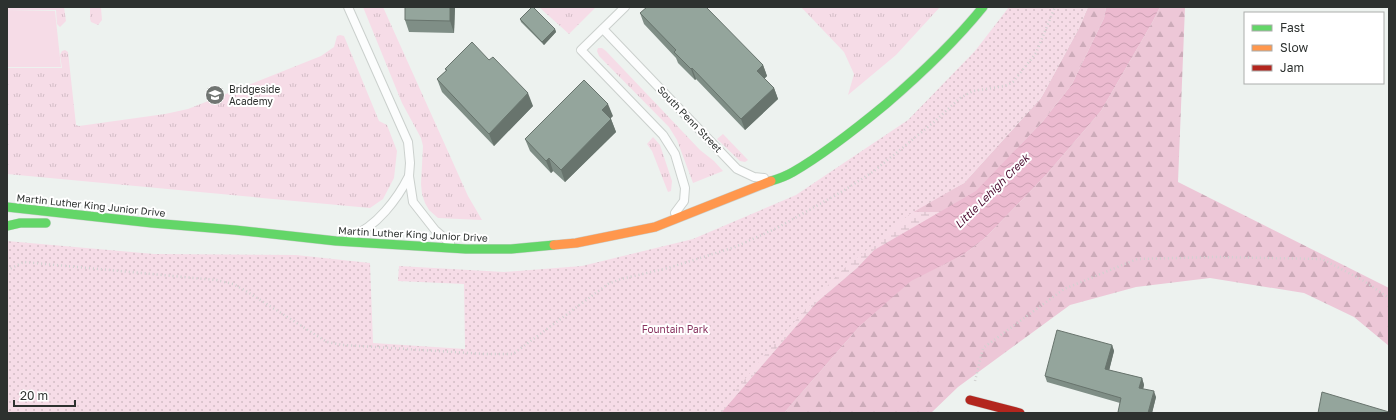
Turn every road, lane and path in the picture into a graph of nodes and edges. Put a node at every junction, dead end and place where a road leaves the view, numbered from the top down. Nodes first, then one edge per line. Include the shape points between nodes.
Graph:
1 (348, 7) edge
2 (625, 7) edge
3 (984, 7) edge
4 (602, 29) junction
5 (792, 173) junction
6 (409, 176) junction
7 (7, 208) edge
8 (152, 223) junction
9 (7, 226) edge
10 (655, 227) junction
11 (336, 241) junction
12 (466, 250) junction
13 (1389, 298) edge
14 (970, 400) joint
15 (1020, 413) edge

1 - 6 lane via 408,142
2 - 4 lane
3 - 5 main road, Martin Luther King Junior Drive via 925,70 867,120
4 - 5 lane, South Penn Street via 737,168 754,177 769,179
4 - 10 lane via 581,50 663,135 675,154 685,188 684,201 676,212
5 - 10 main road, Martin Luther King Junior Drive
6 - 11 lane via 401,191 369,226
6 - 12 lane via 413,202 418,209 448,242
7 - 8 main road, Martin Luther King Junior Drive
8 - 9 main road via 66,222 20,223
8 - 11 main road, Martin Luther King Junior Drive
10 - 12 main road, Martin Luther King Junior Drive via 576,243
11 - 12 main road, Martin Luther King Junior Drive
13 - 14 path via 1364,281 1322,259 1137,259 1064,289 983,348
14 - 15 main road

